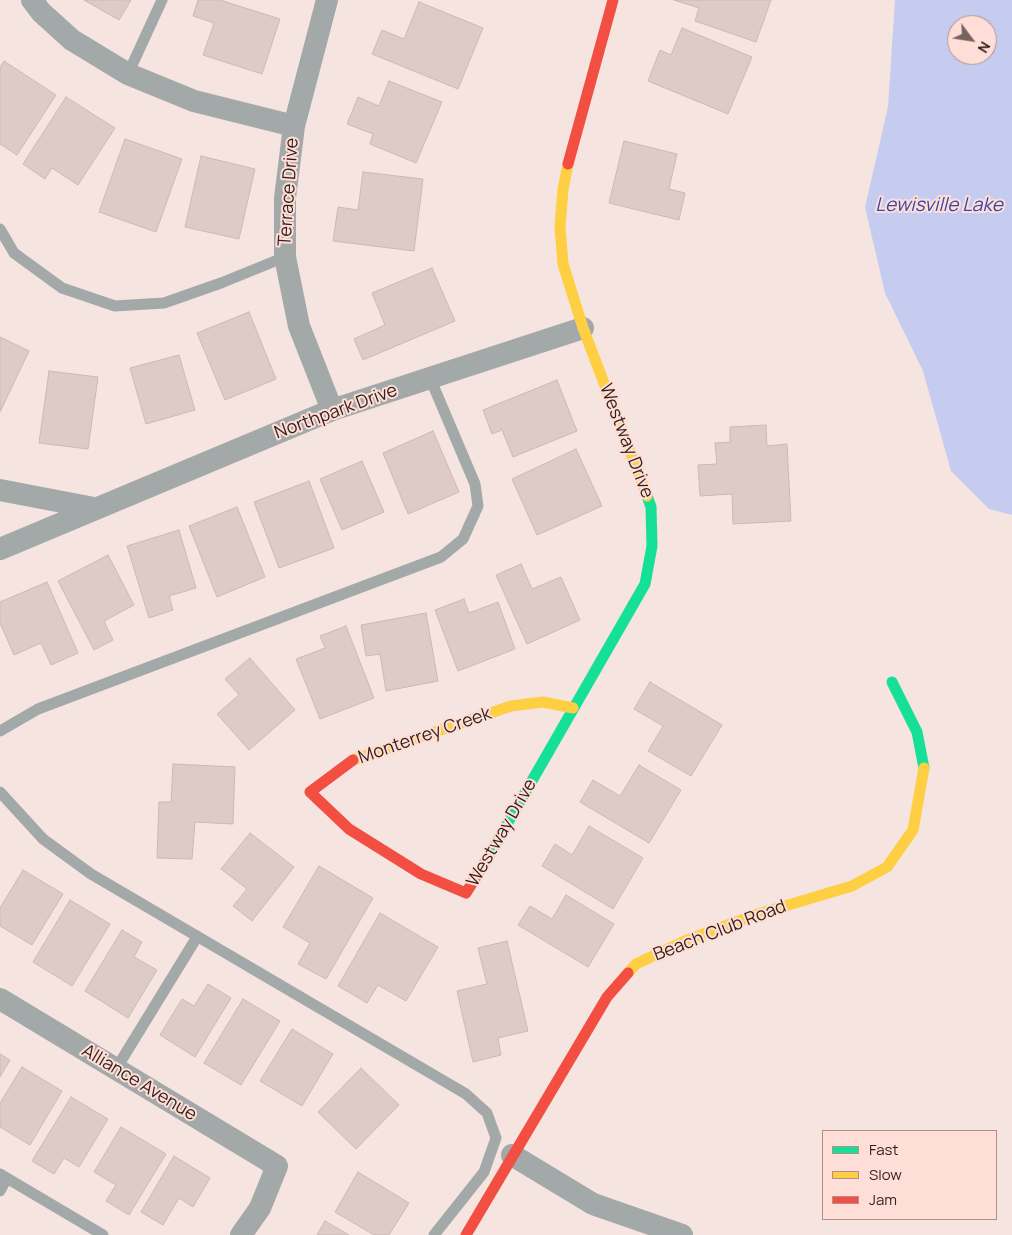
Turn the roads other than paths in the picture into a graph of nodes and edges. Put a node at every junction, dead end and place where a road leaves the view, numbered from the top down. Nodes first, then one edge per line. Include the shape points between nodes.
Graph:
1 (32, 0) edge
2 (162, 0) edge
3 (327, 0) edge
4 (613, 0) edge
5 (128, 74) junction
6 (294, 126) junction
7 (0, 229) edge
8 (285, 257) junction
9 (583, 328) junction
10 (430, 378) junction
11 (332, 410) junction
12 (0, 490) edge
13 (94, 508) junction
14 (0, 549) edge
15 (892, 682) dead end
16 (573, 708) junction
17 (0, 730) edge
18 (0, 792) edge
19 (349, 829) joint
20 (197, 937) junction
21 (0, 999) edge
22 (116, 1069) junction
23 (512, 1155) junction
24 (4, 1176) edge
25 (0, 1191) edge
26 (103, 1235) edge
27 (241, 1235) edge
28 (434, 1235) edge
29 (466, 1235) edge
30 (682, 1235) edge

1 - 5 street via 72,40
2 - 5 lane
3 - 6 street, Terrace Drive
4 - 9 street, Westway Drive via 571,153 560,227 563,264
5 - 6 street via 194,101
6 - 8 street, Terrace Drive via 285,198
7 - 8 lane via 14,253 62,288 115,306 164,303
8 - 11 street, Terrace Drive via 299,326
9 - 10 street, Northpark Drive
9 - 16 street, Westway Drive via 651,507 652,546 645,584
10 - 11 street, Northpark Drive
10 - 17 lane via 475,484 478,506 463,539 441,557 38,709
11 - 13 street, Northpark Drive
12 - 13 street
13 - 14 street, Northpark Drive
15 - 23 street, Beach Club Road via 917,732 925,764 913,830 887,867 852,886 758,914 687,940 636,964 608,997
16 - 19 street, Monterrey Creek via 543,702 511,706 353,760 310,792
16 - 19 street, Westway Drive via 466,893 421,874
18 - 20 lane via 43,839 91,874
20 - 22 lane
20 - 28 lane via 466,1094 486,1114 496,1138 484,1172
21 - 22 street, Alliance Avenue
22 - 27 street, Alliance Avenue via 277,1166 260,1208
23 - 29 street, Beach Club Road
23 - 30 street via 593,1204
24 - 25 lane
24 - 26 lane

